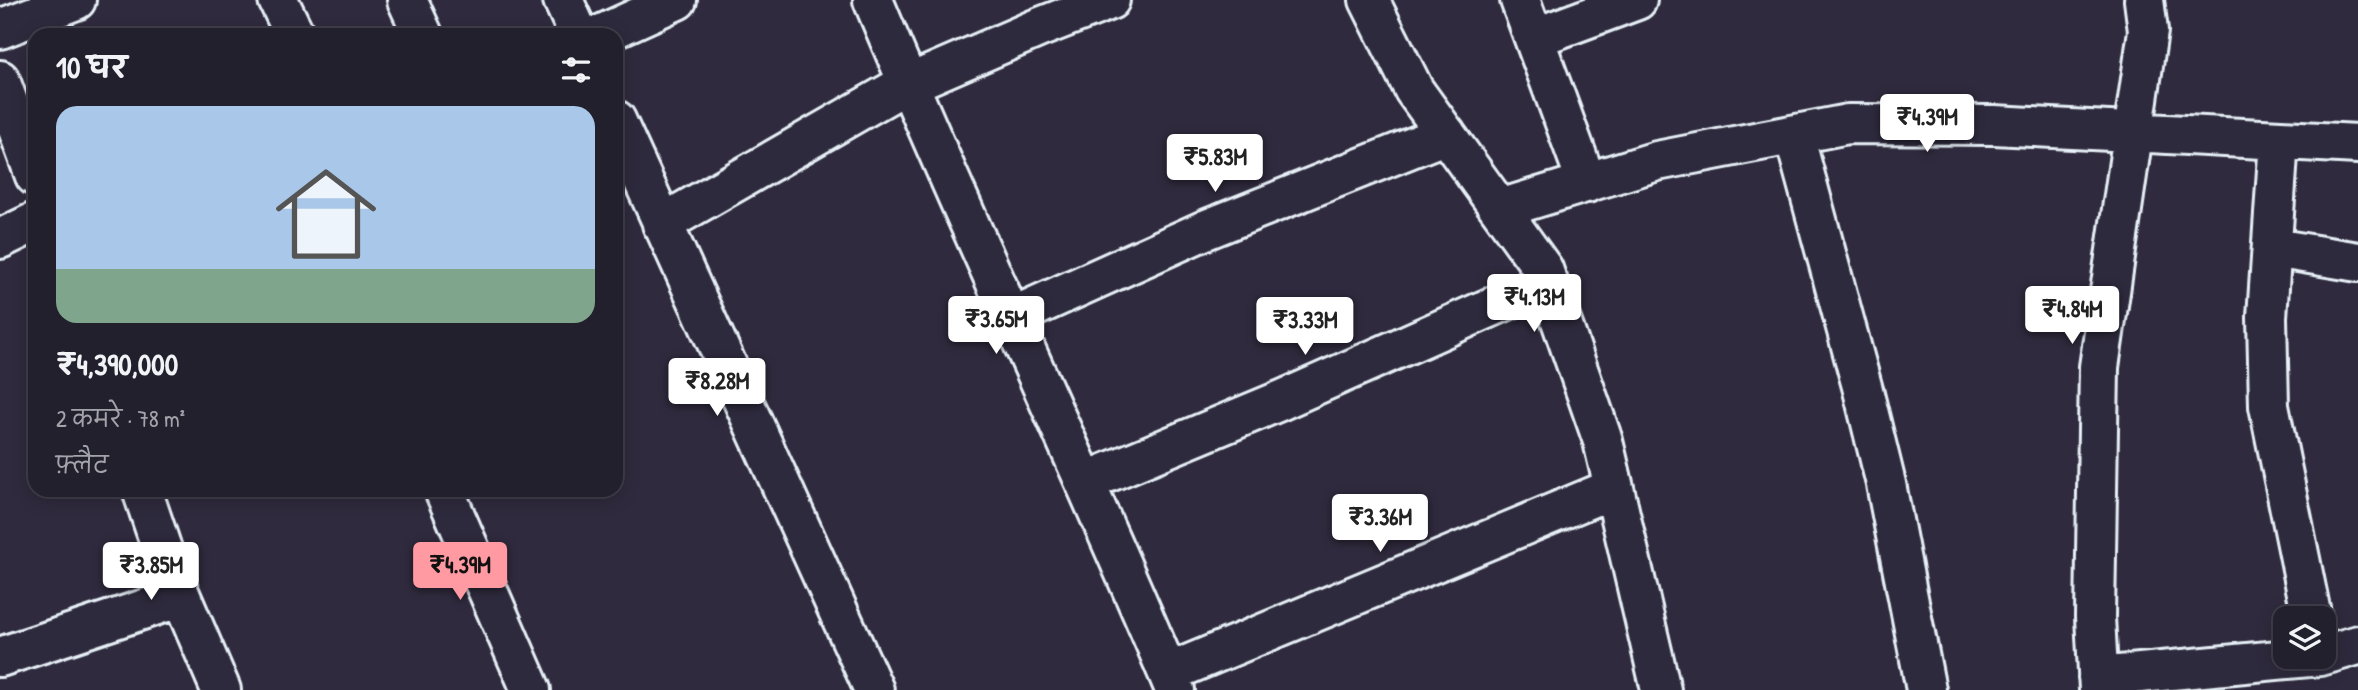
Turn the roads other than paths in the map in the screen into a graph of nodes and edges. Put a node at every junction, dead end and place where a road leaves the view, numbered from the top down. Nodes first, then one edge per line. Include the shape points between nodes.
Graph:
1 (76, 0) edge
2 (278, 0) edge
3 (407, 0) edge
4 (563, 0) edge
5 (677, 0) edge
6 (873, 0) edge
7 (1110, 0) edge
8 (1369, 0) edge
9 (1521, 0) edge
10 (1636, 0) edge
11 (2144, 0) edge
12 (1032, 14) edge
13 (292, 28) edge
14 (420, 28) edge
15 (576, 28) edge
16 (615, 28) edge
17 (0, 29) edge
18 (1534, 38) junction
19 (0, 80) edge
20 (908, 85) junction
21 (2134, 132) junction
22 (1446, 134) junction
23 (1794, 135) junction
24 (623, 136) edge
25 (2280, 140) junction
26 (2358, 144) edge
27 (28, 157) edge
28 (1587, 183) junction
29 (1500, 209) junction
30 (662, 223) junction
31 (28, 225) edge
32 (0, 239) edge
33 (2273, 248) junction
34 (2358, 262) edge
35 (1548, 282) junction
36 (1012, 317) junction
37 (1085, 482) junction
38 (1614, 488) junction
39 (144, 497) edge
40 (447, 497) edge
41 (181, 597) junction
42 (2310, 606) edge
43 (2358, 645) edge
44 (2336, 652) edge
45 (0, 657) edge
46 (2273, 662) edge
47 (1172, 682) edge
48 (2099, 683) edge
49 (221, 690) edge
50 (531, 690) edge
51 (874, 690) edge
52 (1661, 690) edge
53 (1927, 690) edge

1 - 17 street
2 - 13 street
3 - 14 street
4 - 15 street
5 - 16 street
6 - 20 street
7 - 12 street
8 - 22 street via 1414,90
9 - 18 street
10 - 18 street
11 - 21 street via 2148,31
12 - 20 street
18 - 28 street
19 - 27 street
20 - 30 street
20 - 36 street
21 - 23 street via 1848,124
21 - 25 street
21 - 48 street via 2099,367 2095,617
22 - 29 street
22 - 36 street via 1205,230
23 - 28 street via 1657,162
23 - 53 street via 1883,471
24 - 30 street
25 - 26 street
25 - 33 street
28 - 29 street
29 - 35 street
30 - 51 street
31 - 32 street
33 - 34 street
33 - 42 street via 2267,317 2269,406
35 - 37 street
35 - 38 street via 1603,440
36 - 37 street
37 - 47 street
38 - 47 street
38 - 52 street
39 - 41 street
40 - 50 street
41 - 45 street
41 - 49 street
43 - 44 street
46 - 48 street

